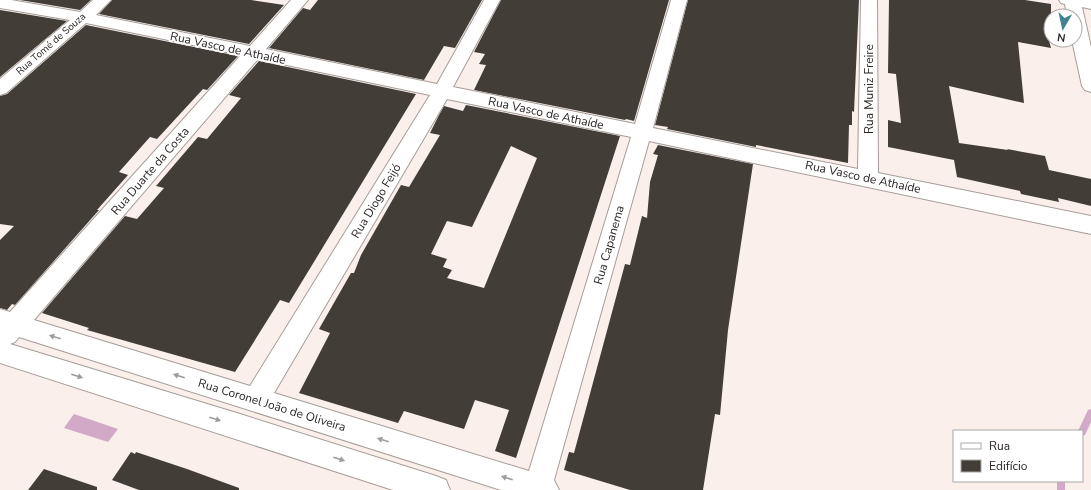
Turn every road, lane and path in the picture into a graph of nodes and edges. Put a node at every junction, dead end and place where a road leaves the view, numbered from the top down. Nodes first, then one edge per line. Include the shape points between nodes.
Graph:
1 (103, 0) edge
2 (300, 0) edge
3 (492, 0) edge
4 (679, 0) edge
5 (869, 0) edge
6 (1070, 0) edge
7 (0, 3) edge
8 (1091, 4) edge
9 (82, 17) junction
10 (254, 54) junction
11 (1091, 86) edge
12 (0, 89) edge
13 (442, 91) junction
14 (642, 133) junction
15 (868, 178) junction
16 (1091, 225) edge
17 (5, 329) edge
18 (0, 352) edge
19 (256, 400) junction
20 (390, 483) edge
21 (540, 489) edge
22 (436, 490) edge

1 - 9 street, Rua Tomé de Souza
2 - 10 street, Rua Duarte da Costa
3 - 13 street, Rua Diogo Feijó
4 - 14 street, Rua Capanema
5 - 15 street, Rua Muniz Freire
6 - 8 street
6 - 11 street
7 - 9 street, Rua Vasco de Athaíde
9 - 10 street, Rua Vasco de Athaíde
9 - 12 street, Rua Tomé de Souza
10 - 13 street, Rua Vasco de Athaíde
10 - 17 street, Rua Duarte da Costa
13 - 14 street, Rua Vasco de Athaíde
13 - 19 street, Rua Diogo Feijó
14 - 15 street, Rua Vasco de Athaíde
14 - 21 street, Rua Capanema
15 - 16 street, Rua Vasco de Athaíde
19 -> 17 street, Rua Coronel João de Oliveira
18 -> 20 street via 233,424
21 -> 19 street, Rua Coronel João de Oliveira
20 - 22 street

